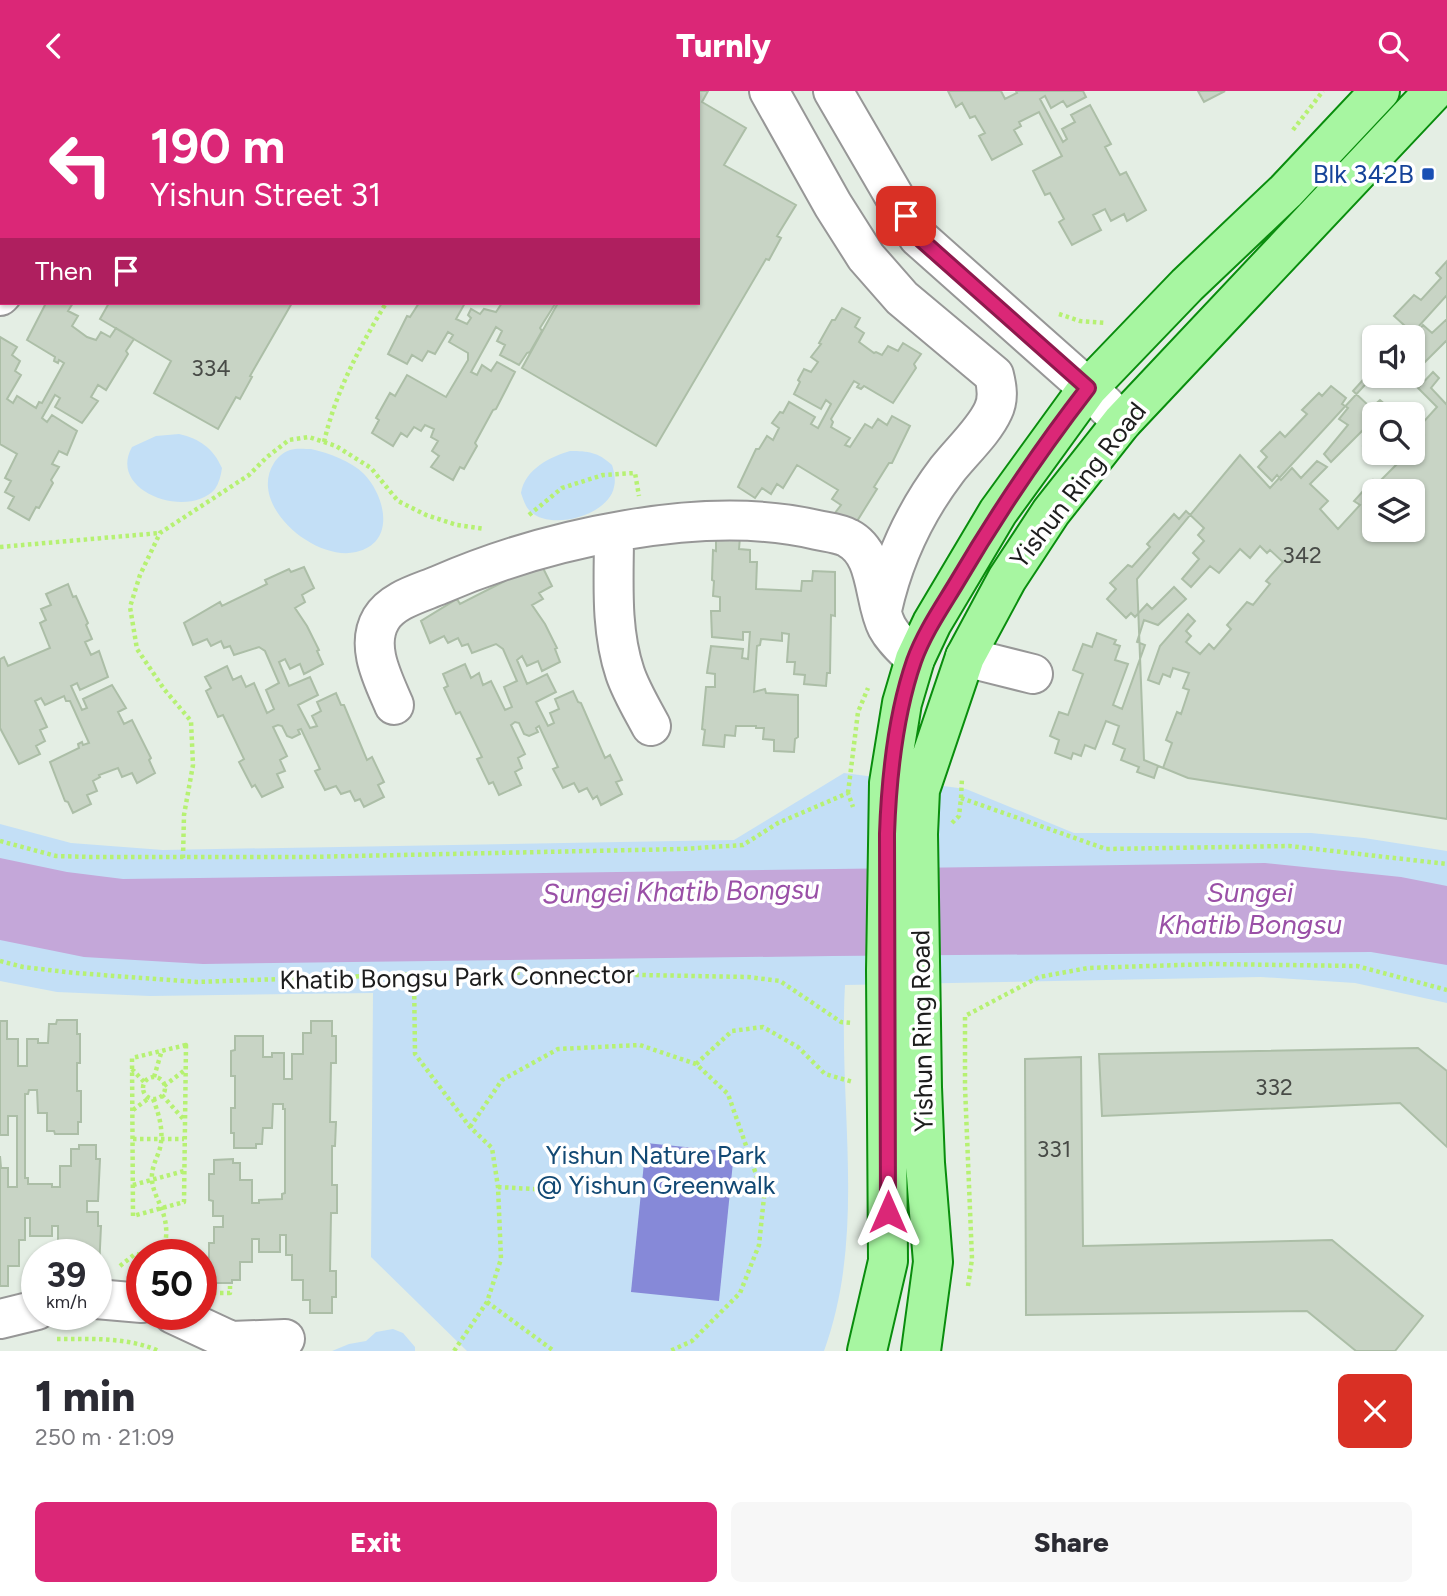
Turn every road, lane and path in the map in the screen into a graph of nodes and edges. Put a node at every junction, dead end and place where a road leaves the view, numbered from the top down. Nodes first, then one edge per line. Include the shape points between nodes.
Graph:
1 (769, 91) edge
2 (833, 91) edge
3 (1380, 91) edge
4 (1434, 91) edge
5 (385, 305) edge
6 (1056, 313) dead end
7 (1115, 324) dead end
8 (1088, 388) junction
9 (1122, 422) junction
10 (324, 442) junction
11 (998, 512) junction
12 (523, 519) dead end
13 (493, 530) dead end
14 (630, 530) junction
15 (160, 533) junction
16 (1035, 538) junction
17 (0, 547) edge
18 (882, 612) junction
19 (965, 657) junction
20 (915, 659) junction
21 (1032, 674) dead end
22 (394, 705) dead end
23 (651, 726) dead end
24 (963, 771) dead end
25 (961, 798) junction
26 (902, 827) junction
27 (0, 841) edge
28 (183, 858) junction
29 (1447, 864) edge
30 (0, 961) edge
31 (414, 975) junction
32 (1447, 990) edge
33 (860, 1023) dead end
34 (162, 1050) junction
35 (696, 1064) junction
36 (132, 1069) junction
37 (185, 1070) junction
38 (154, 1077) junction
39 (145, 1083) junction
40 (861, 1085) dead end
41 (164, 1086) junction
42 (965, 1087) dead end
43 (162, 1095) junction
44 (151, 1098) junction
45 (132, 1110) junction
46 (185, 1121) junction
47 (470, 1127) junction
48 (133, 1139) junction
49 (161, 1139) junction
50 (185, 1139) junction
51 (184, 1171) junction
52 (152, 1180) junction
53 (133, 1185) junction
54 (498, 1187) junction
55 (550, 1191) dead end
56 (161, 1208) junction
57 (166, 1239) edge
58 (888, 1261) junction
59 (933, 1262) junction
60 (230, 1286) dead end
61 (217, 1293) edge
62 (487, 1303) junction
63 (0, 1319) edge
64 (21, 1321) edge
65 (68, 1330) edge
66 (206, 1330) edge
67 (285, 1339) dead end
68 (692, 1342) junction
69 (159, 1351) edge
70 (454, 1351) edge
71 (554, 1351) edge
72 (670, 1351) edge
73 (691, 1351) edge
74 (867, 1351) edge
75 (920, 1351) edge

1 - 18 street via 866,257 902,297 989,369 998,391 986,424 938,482 897,559
2 - 8 street via 918,237
3 - 8 main road, Yishun Ring Road
4 - 9 main road, Yishun Ring Road
5 - 10 path via 353,358
6 - 7 path
8 - 9 street
8 - 11 main road, Yishun Ring Road
9 - 16 main road, Yishun Ring Road
10 - 13 path via 371,468 398,501 426,516
10 - 15 path via 309,437 289,440 249,475
11 - 16 main road
11 - 20 main road, Yishun Ring Road
12 - 14 path via 562,488 603,475 635,473
14 - 18 street via 748,520 848,538 866,556
14 - 22 street via 523,554 393,605 375,633 376,661
14 - 23 street via 615,614 618,645 626,675
15 - 17 path
15 - 28 path via 130,607 137,649 191,721 193,765 184,815
16 - 19 main road, Yishun Ring Road
18 - 20 street via 890,632
19 - 21 street
19 - 26 main road, Yishun Ring Road via 920,790
20 - 26 main road, Yishun Ring Road via 888,783
24 - 25 path
25 - 26 path via 960,817
25 - 29 path via 1105,849 1289,846
26 - 28 path via 848,793 778,823 743,845
26 - 58 main road, Yishun Ring Road via 887,959
26 - 59 main road, Yishun Ring Road via 921,991 925,1163
27 - 28 path via 56,856
30 - 31 path, Khatib Bongsu Park Connector via 75,973 197,982
31 - 33 path, Khatib Bongsu Park Connector via 481,972 759,978 780,981 841,1022
31 - 47 path via 415,1054
32 - 42 path via 1357,967 1102,967 1039,977 965,1016
34 - 36 path via 132,1058
34 - 37 path via 186,1045
34 - 38 path
35 - 40 path via 732,1031 763,1027 798,1047 825,1075
35 - 47 path via 640,1045 558,1049 502,1080
35 - 68 path via 728,1094 764,1197 759,1245 740,1293
36 - 39 path
36 - 45 path
37 - 41 path
37 - 46 path
38 - 39 path
38 - 41 path
39 - 44 path via 144,1093
41 - 43 path
43 - 44 path
43 - 46 path
44 - 45 path
44 - 49 path
45 - 48 path
46 - 50 path
47 - 54 path via 492,1148
48 - 49 path
48 - 53 path
49 - 50 path
49 - 52 path
50 - 51 path
51 - 52 path
51 - 56 path via 184,1202
52 - 53 path
52 - 56 path
53 - 56 path via 133,1216
54 - 55 path
54 - 62 path via 501,1259
56 - 57 path
58 - 59 main road
58 - 74 main road, Yishun Ring Road
59 - 75 main road, Yishun Ring Road
60 - 61 path via 230,1293
62 - 70 path
62 - 71 path
63 - 64 street
65 - 69 path via 141,1343
66 - 67 street via 231,1342
68 - 72 path
68 - 73 path

